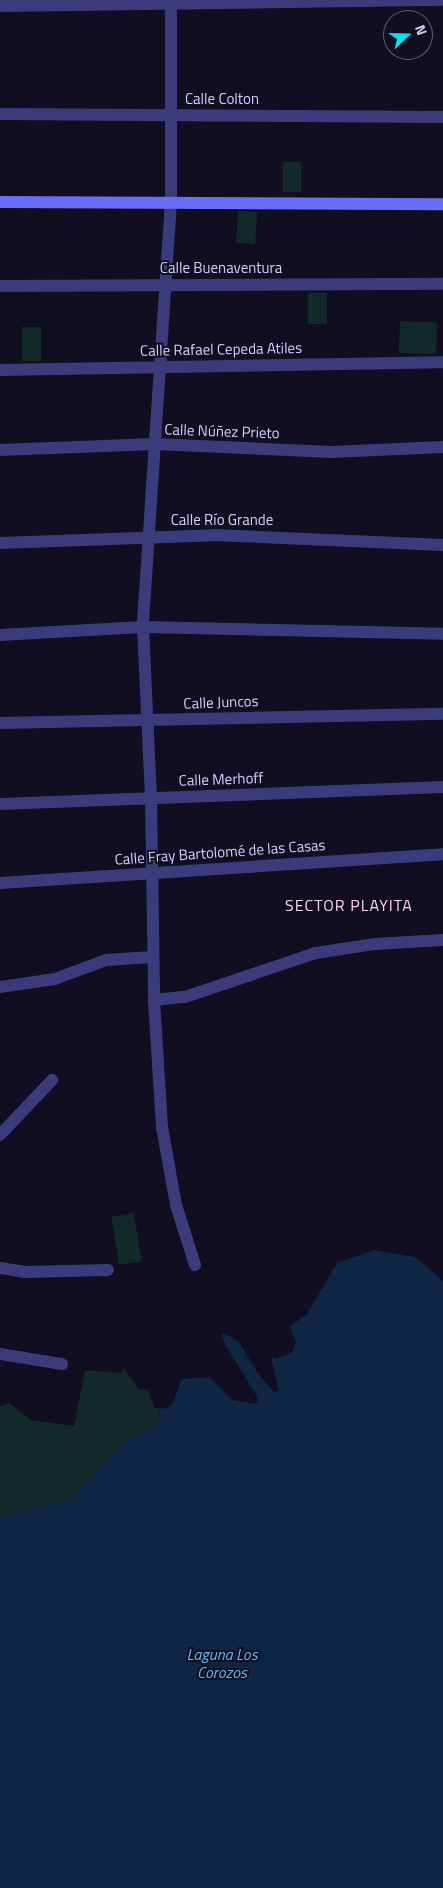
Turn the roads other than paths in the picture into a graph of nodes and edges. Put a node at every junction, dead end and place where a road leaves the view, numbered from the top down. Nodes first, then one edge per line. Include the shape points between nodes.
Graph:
1 (443, 0) edge
2 (171, 2) edge
3 (0, 6) edge
4 (0, 114) edge
5 (172, 115) junction
6 (443, 117) edge
7 (171, 201) junction
8 (0, 202) edge
9 (443, 204) edge
10 (166, 284) junction
11 (443, 284) edge
12 (0, 286) edge
13 (443, 362) edge
14 (161, 367) junction
15 (0, 370) edge
16 (155, 444) junction
17 (443, 447) edge
18 (0, 450) edge
19 (147, 537) junction
20 (0, 542) edge
21 (443, 545) edge
22 (143, 627) junction
23 (443, 634) edge
24 (0, 635) edge
25 (443, 714) edge
26 (147, 721) junction
27 (0, 723) edge
28 (443, 788) edge
29 (151, 798) junction
30 (0, 804) edge
31 (443, 854) edge
32 (152, 872) junction
33 (0, 883) edge
34 (443, 940) edge
35 (152, 957) junction
36 (0, 987) edge
37 (154, 1000) junction
38 (52, 1080) dead end
39 (0, 1135) edge
40 (194, 1265) dead end
41 (0, 1268) edge
42 (108, 1270) dead end
43 (0, 1354) edge
44 (62, 1364) dead end

1 - 2 street
2 - 3 street
2 - 5 street
4 - 5 street, Calle Colton
5 - 6 street, Calle Colton
5 - 7 street
7 - 8 street
7 - 9 street
7 - 10 street
10 - 11 street, Calle Buenaventura
10 - 12 street, Calle Buenaventura
10 - 14 street
13 - 14 street, Calle Rafael Cepeda Atiles
14 - 15 street, Calle Rafael Cepeda Atiles
14 - 16 street
16 - 17 street, Calle Núñez Prieto via 331,452
16 - 18 street, Calle Núñez Prieto
16 - 19 street
19 - 20 street, Calle Río Grande
19 - 21 street, Calle Río Grande via 259,535 396,545
19 - 22 street
22 - 23 street
22 - 24 street
22 - 26 street
25 - 26 street, Calle Juncos
26 - 27 street, Calle Juncos
26 - 29 street
28 - 29 street, Calle Merhoff
29 - 30 street, Calle Merhoff
29 - 32 street
31 - 32 street, Calle Fray Bartolomé de las Casas
32 - 33 street, Calle Fray Bartolomé de las Casas
32 - 35 street
34 - 37 street via 375,944 309,955 185,997
35 - 36 street via 106,960 55,979
35 - 37 street
37 - 40 street via 162,1127 176,1206
38 - 39 street
41 - 42 street via 24,1272
43 - 44 street

